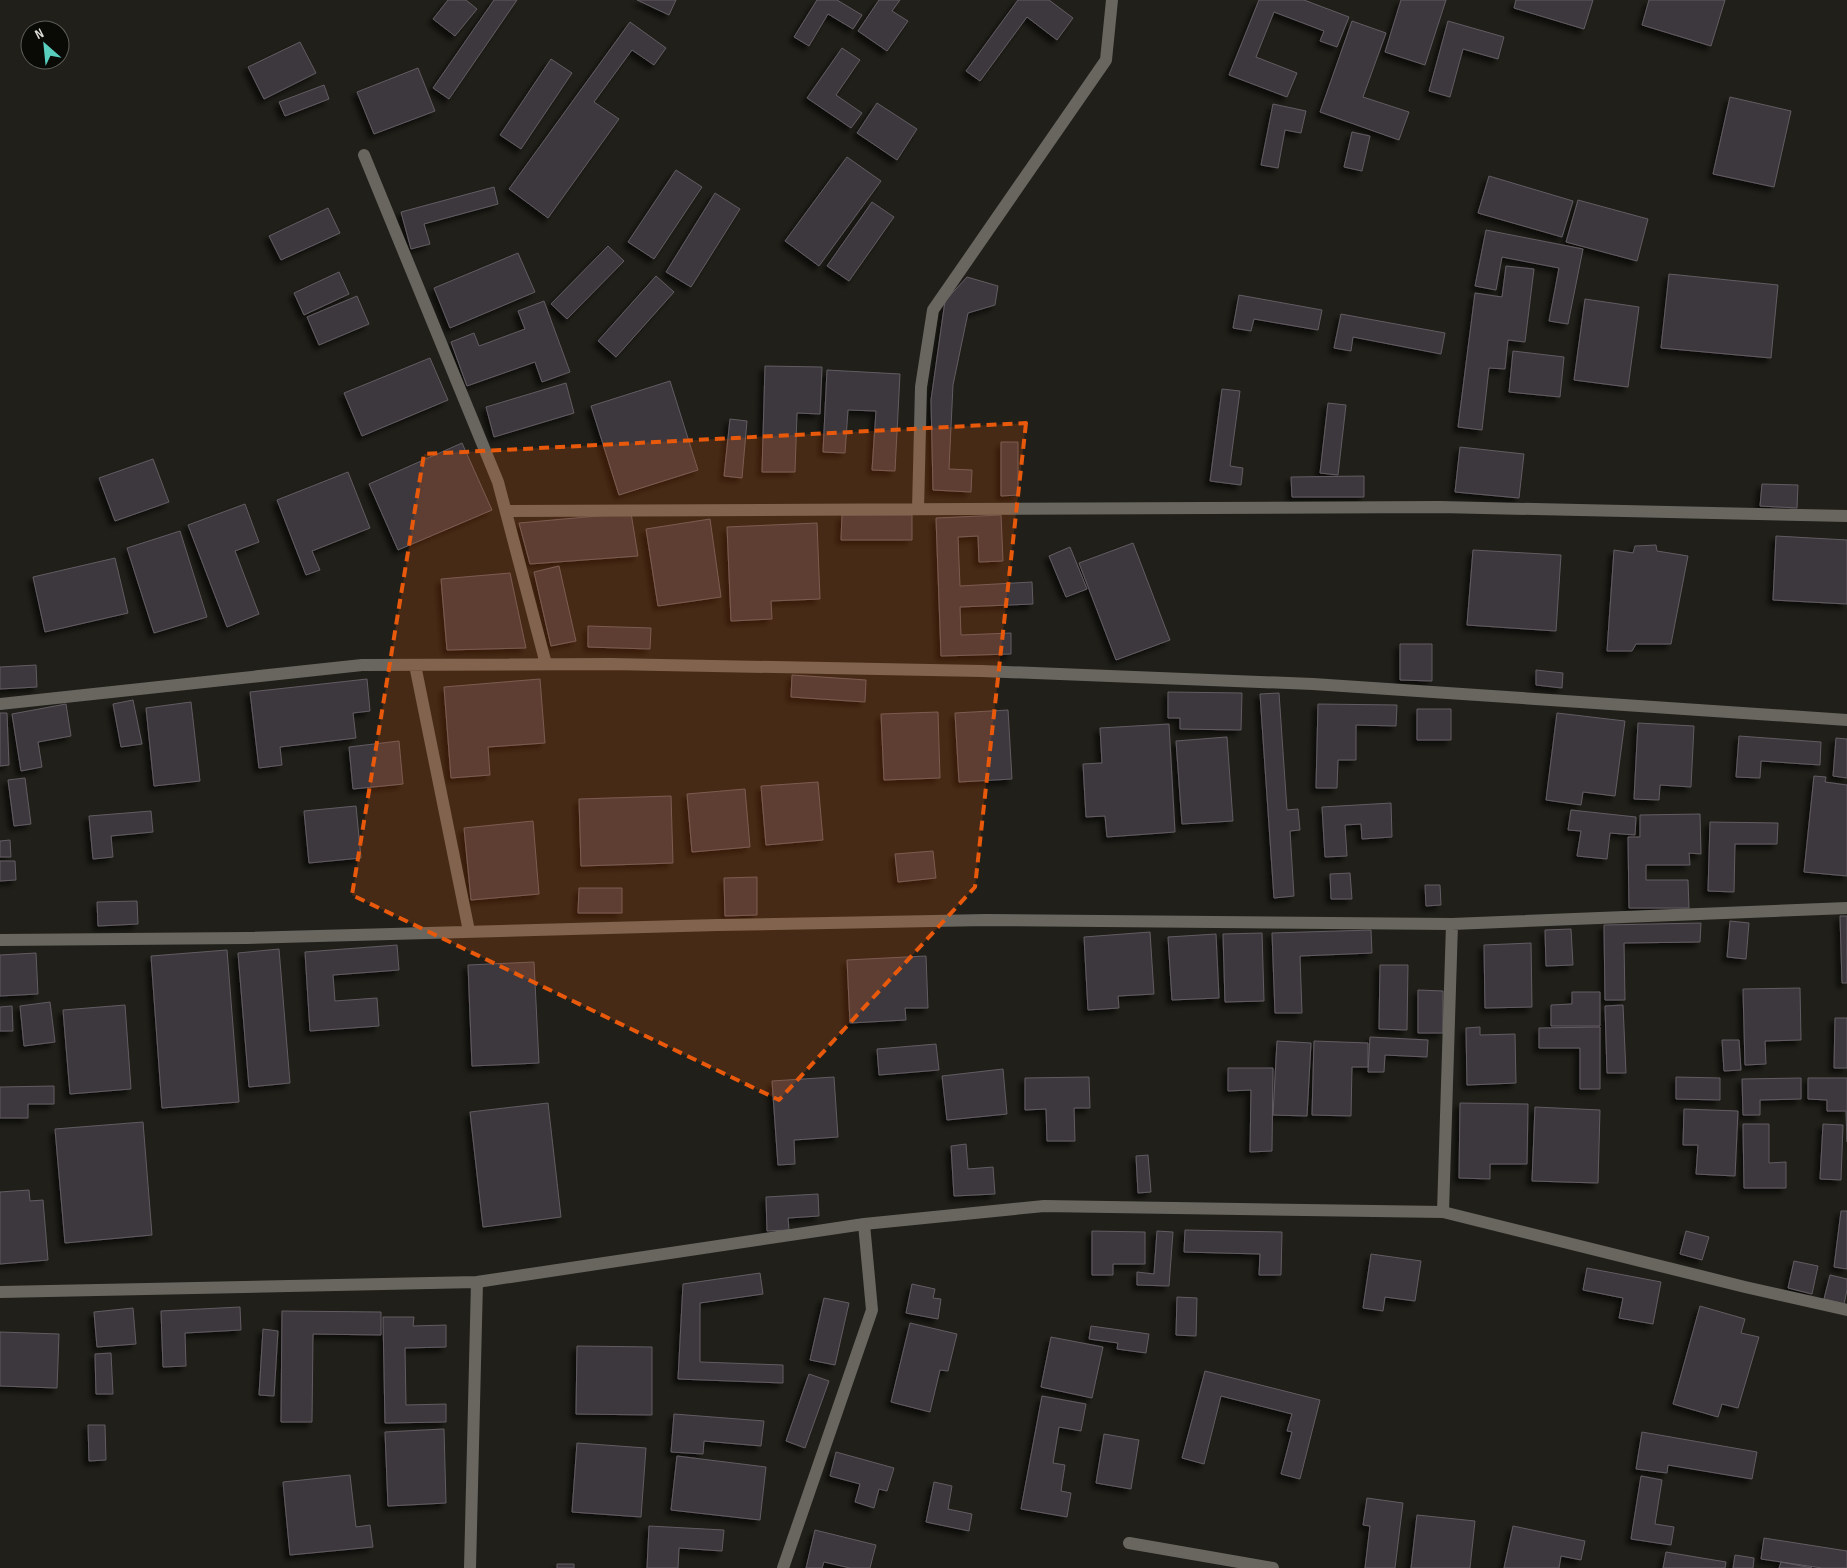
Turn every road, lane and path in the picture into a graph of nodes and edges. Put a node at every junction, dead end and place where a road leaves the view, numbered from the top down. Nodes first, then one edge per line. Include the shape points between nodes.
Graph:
1 (1112, 0) edge
2 (364, 155) dead end
3 (918, 509) junction
4 (506, 511) junction
5 (1847, 516) edge
6 (546, 664) junction
7 (415, 665) junction
8 (0, 704) edge
9 (1847, 720) edge
10 (1847, 908) edge
11 (1452, 924) junction
12 (469, 931) junction
13 (0, 940) edge
14 (1443, 1212) junction
15 (864, 1224) junction
16 (478, 1282) junction
17 (0, 1292) edge
18 (1847, 1310) edge
19 (1129, 1543) dead end
20 (470, 1568) edge
21 (783, 1568) edge
22 (1273, 1568) edge

1 - 3 street via 1106,60 933,310 922,387
2 - 4 street via 498,482
3 - 4 street
3 - 5 street via 1440,507
4 - 6 street
6 - 7 street
6 - 9 street via 982,670 1294,683
7 - 8 street via 362,665
7 - 12 street
10 - 11 street
11 - 12 street via 986,920
11 - 14 street
12 - 13 street via 246,938
14 - 15 street via 1044,1206
14 - 18 street
15 - 16 street
15 - 21 street via 872,1310
16 - 17 street
16 - 20 street
19 - 22 street

